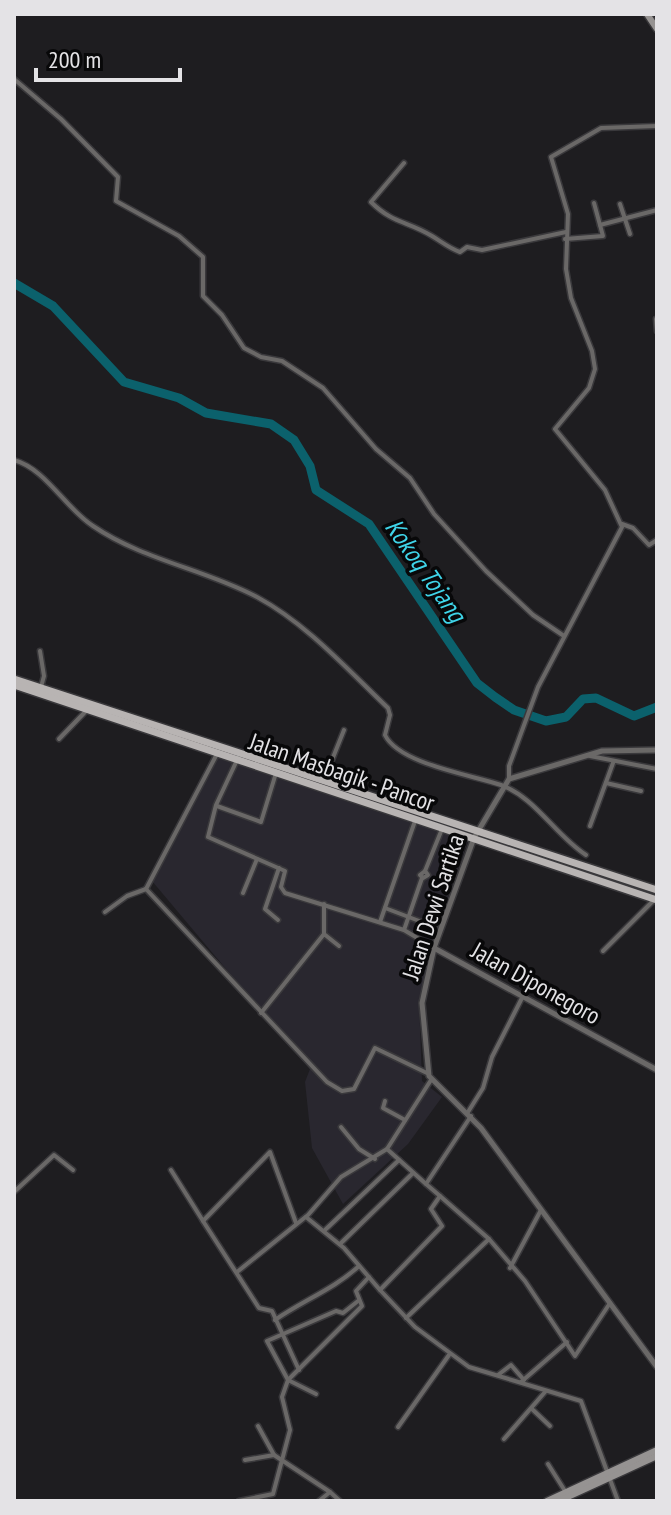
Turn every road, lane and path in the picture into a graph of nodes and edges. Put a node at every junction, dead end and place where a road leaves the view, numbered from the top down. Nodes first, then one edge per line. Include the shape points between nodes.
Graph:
1 (647, 14) edge
2 (657, 29) edge
3 (14, 79) edge
4 (657, 126) edge
5 (404, 163) dead end
6 (594, 203) dead end
7 (620, 204) dead end
8 (657, 212) edge
9 (625, 219) junction
10 (600, 225) junction
11 (566, 232) junction
12 (630, 234) dead end
13 (565, 239) junction
14 (656, 319) edge
15 (657, 331) edge
16 (14, 460) edge
17 (622, 524) junction
18 (657, 540) edge
19 (564, 636) junction
20 (40, 651) dead end
21 (14, 682) edge
22 (39, 690) junction
23 (88, 709) junction
24 (120, 716) junction
25 (344, 730) dead end
26 (59, 739) dead end
27 (220, 749) junction
28 (657, 750) edge
29 (586, 754) junction
30 (238, 758) junction
31 (613, 763) junction
32 (657, 769) edge
33 (277, 771) junction
34 (509, 779) junction
35 (324, 780) junction
36 (606, 783) junction
37 (504, 786) junction
38 (641, 791) dead end
39 (216, 805) junction
40 (416, 818) junction
41 (590, 826) dead end
42 (442, 827) junction
43 (475, 835) junction
44 (586, 855) dead end
45 (257, 859) junction
46 (279, 868) junction
47 (146, 889) junction
48 (657, 890) edge
49 (243, 893) dead end
50 (656, 900) edge
51 (324, 904) junction
52 (385, 908) junction
53 (105, 912) dead end
54 (409, 918) junction
55 (278, 920) dead end
56 (380, 923) junction
57 (435, 927) dead end
58 (404, 930) junction
59 (324, 934) junction
60 (339, 946) dead end
61 (434, 948) junction
62 (603, 951) dead end
63 (523, 996) junction
64 (261, 1013) junction
65 (657, 1070) edge
66 (430, 1077) junction
67 (385, 1101) dead end
68 (469, 1114) junction
69 (405, 1120) junction
70 (341, 1127) dead end
71 (387, 1149) junction
72 (375, 1159) junction
73 (399, 1160) junction
74 (73, 1170) dead end
75 (171, 1170) dead end
76 (413, 1173) junction
77 (426, 1184) junction
78 (15, 1190) edge
79 (440, 1196) junction
80 (541, 1210) junction
81 (306, 1217) junction
82 (203, 1221) junction
83 (296, 1223) junction
84 (325, 1230) junction
85 (489, 1239) junction
86 (340, 1244) junction
87 (359, 1266) junction
88 (510, 1268) junction
89 (237, 1272) junction
90 (369, 1277) junction
91 (380, 1290) junction
92 (358, 1301) junction
93 (610, 1303) junction
94 (406, 1318) junction
95 (275, 1320) junction
96 (282, 1336) junction
97 (567, 1342) junction
98 (449, 1355) junction
99 (657, 1367) edge
100 (299, 1370) junction
101 (497, 1376) junction
102 (288, 1380) junction
103 (522, 1381) junction
104 (545, 1392) junction
105 (316, 1394) dead end
106 (532, 1409) junction
107 (258, 1426) dead end
108 (550, 1426) dead end
109 (398, 1427) dead end
110 (504, 1439) dead end
111 (657, 1453) edge
112 (274, 1455) junction
113 (245, 1460) dead end
114 (283, 1461) junction
115 (548, 1464) dead end
116 (606, 1475) junction
117 (571, 1491) junction
118 (330, 1492) junction
119 (239, 1501) edge
120 (319, 1501) edge
121 (340, 1501) edge
122 (547, 1501) edge
123 (559, 1501) edge
124 (580, 1501) edge
125 (618, 1501) edge

1 - 2 main road
3 - 19 street via 118,177 116,201 179,236 203,257 203,296 244,348 282,361 323,388 376,449 410,478 434,514 486,571
4 - 11 street via 601,128 552,154 568,214
5 - 11 street via 371,202 393,222 406,223 446,247 482,250
6 - 10 street
7 - 9 street
8 - 9 street
9 - 10 street
9 - 12 street
10 - 13 street via 602,237
11 - 13 street
13 - 17 street via 571,298 595,369 589,388 555,432 603,486
14 - 15 street
16 - 37 street via 26,464 76,514 114,539 252,594 308,632 388,708 385,735 391,745 442,771
17 - 18 street via 649,545
17 - 19 street
19 - 34 street via 531,705
20 - 22 street via 44,676
21 - 22 main road, Jalan Masbagik - Pancor
22 - 23 main road, Jalan Masbagik - Pancor
22 - 24 main road, Jalan Masbagik - Pancor
23 - 24 main road, Jalan Masbagik - Pancor
23 - 26 street
24 - 27 main road, Jalan Masbagik - Pancor
25 - 35 street
27 - 30 main road, Jalan Masbagik - Pancor
27 - 35 main road, Jalan Masbagik - Pancor
27 - 47 street
28 - 29 street
29 - 31 street
29 - 34 street
30 - 33 main road, Jalan Masbagik - Pancor
30 - 39 street
31 - 32 street
31 - 36 street
33 - 39 street via 261,822
33 - 40 main road, Jalan Masbagik - Pancor
34 - 37 street, Jalan Dewi Sartika
35 - 43 main road, Jalan Masbagik - Pancor
36 - 38 street
36 - 41 street
37 - 43 street, Jalan Dewi Sartika
37 - 44 street
39 - 45 street via 208,837
40 - 42 main road, Jalan Masbagik - Pancor
40 - 52 street
42 - 43 main road, Jalan Masbagik - Pancor
42 - 54 street
43 - 48 main road, Jalan Masbagik - Pancor
43 - 50 main road, Jalan Masbagik - Pancor
43 - 61 street, Jalan Dewi Sartika
45 - 46 street
45 - 49 street
46 - 51 street, Jalan Diponegoro via 285,871 285,893
46 - 55 street via 265,909
47 - 53 street
47 - 64 street
50 - 62 street
51 - 56 street, Jalan Diponegoro
51 - 59 street
52 - 54 street
52 - 56 street
54 - 57 street
54 - 58 street
56 - 58 street, Jalan Diponegoro
58 - 61 street, Jalan Diponegoro
59 - 60 street
59 - 64 street
61 - 63 street, Jalan Diponegoro
61 - 66 street, Jalan Dewi Sartika via 422,1003
63 - 65 street, Jalan Diponegoro
63 - 68 street
64 - 66 street via 319,1076 342,1091 354,1089 375,1048
66 - 68 street
66 - 69 street
67 - 69 street via 383,1108
68 - 77 street
68 - 80 street
69 - 71 street
70 - 72 street
71 - 72 street
71 - 73 street
72 - 81 street via 341,1177
73 - 76 street
73 - 84 street
74 - 78 street via 54,1155
75 - 82 street
76 - 77 street
76 - 86 street
77 - 79 street
79 - 85 street
79 - 91 street via 431,1209 442,1226
80 - 88 street
80 - 93 street
81 - 83 street
81 - 84 street
82 - 83 street via 270,1152
82 - 89 street
83 - 89 street
84 - 86 street
85 - 88 street
85 - 94 street
86 - 87 street
87 - 90 street
87 - 95 street via 338,1286 307,1298
88 - 97 street
89 - 95 street via 260,1309 269,1309
90 - 91 street
90 - 92 street via 356,1291
91 - 94 street
92 - 96 street via 342,1313 336,1311
92 - 100 street via 361,1306
93 - 97 street via 575,1356
93 - 99 street
94 - 98 street
95 - 96 street
96 - 100 street
96 - 102 street via 267,1342
97 - 103 street
98 - 101 street
98 - 109 street
100 - 102 street
101 - 103 street
101 - 103 street via 511,1365
102 - 105 street
102 - 114 street via 282,1397 290,1426
103 - 104 street
104 - 106 street
104 - 116 street via 581,1401
106 - 108 street
106 - 110 street
107 - 112 street
111 - 116 main road
112 - 113 street
112 - 114 street
114 - 118 street
114 - 119 street via 273,1494
115 - 117 street
116 - 117 main road
116 - 125 street
117 - 122 main road
117 - 123 main road
117 - 124 street
118 - 120 street
118 - 121 street

